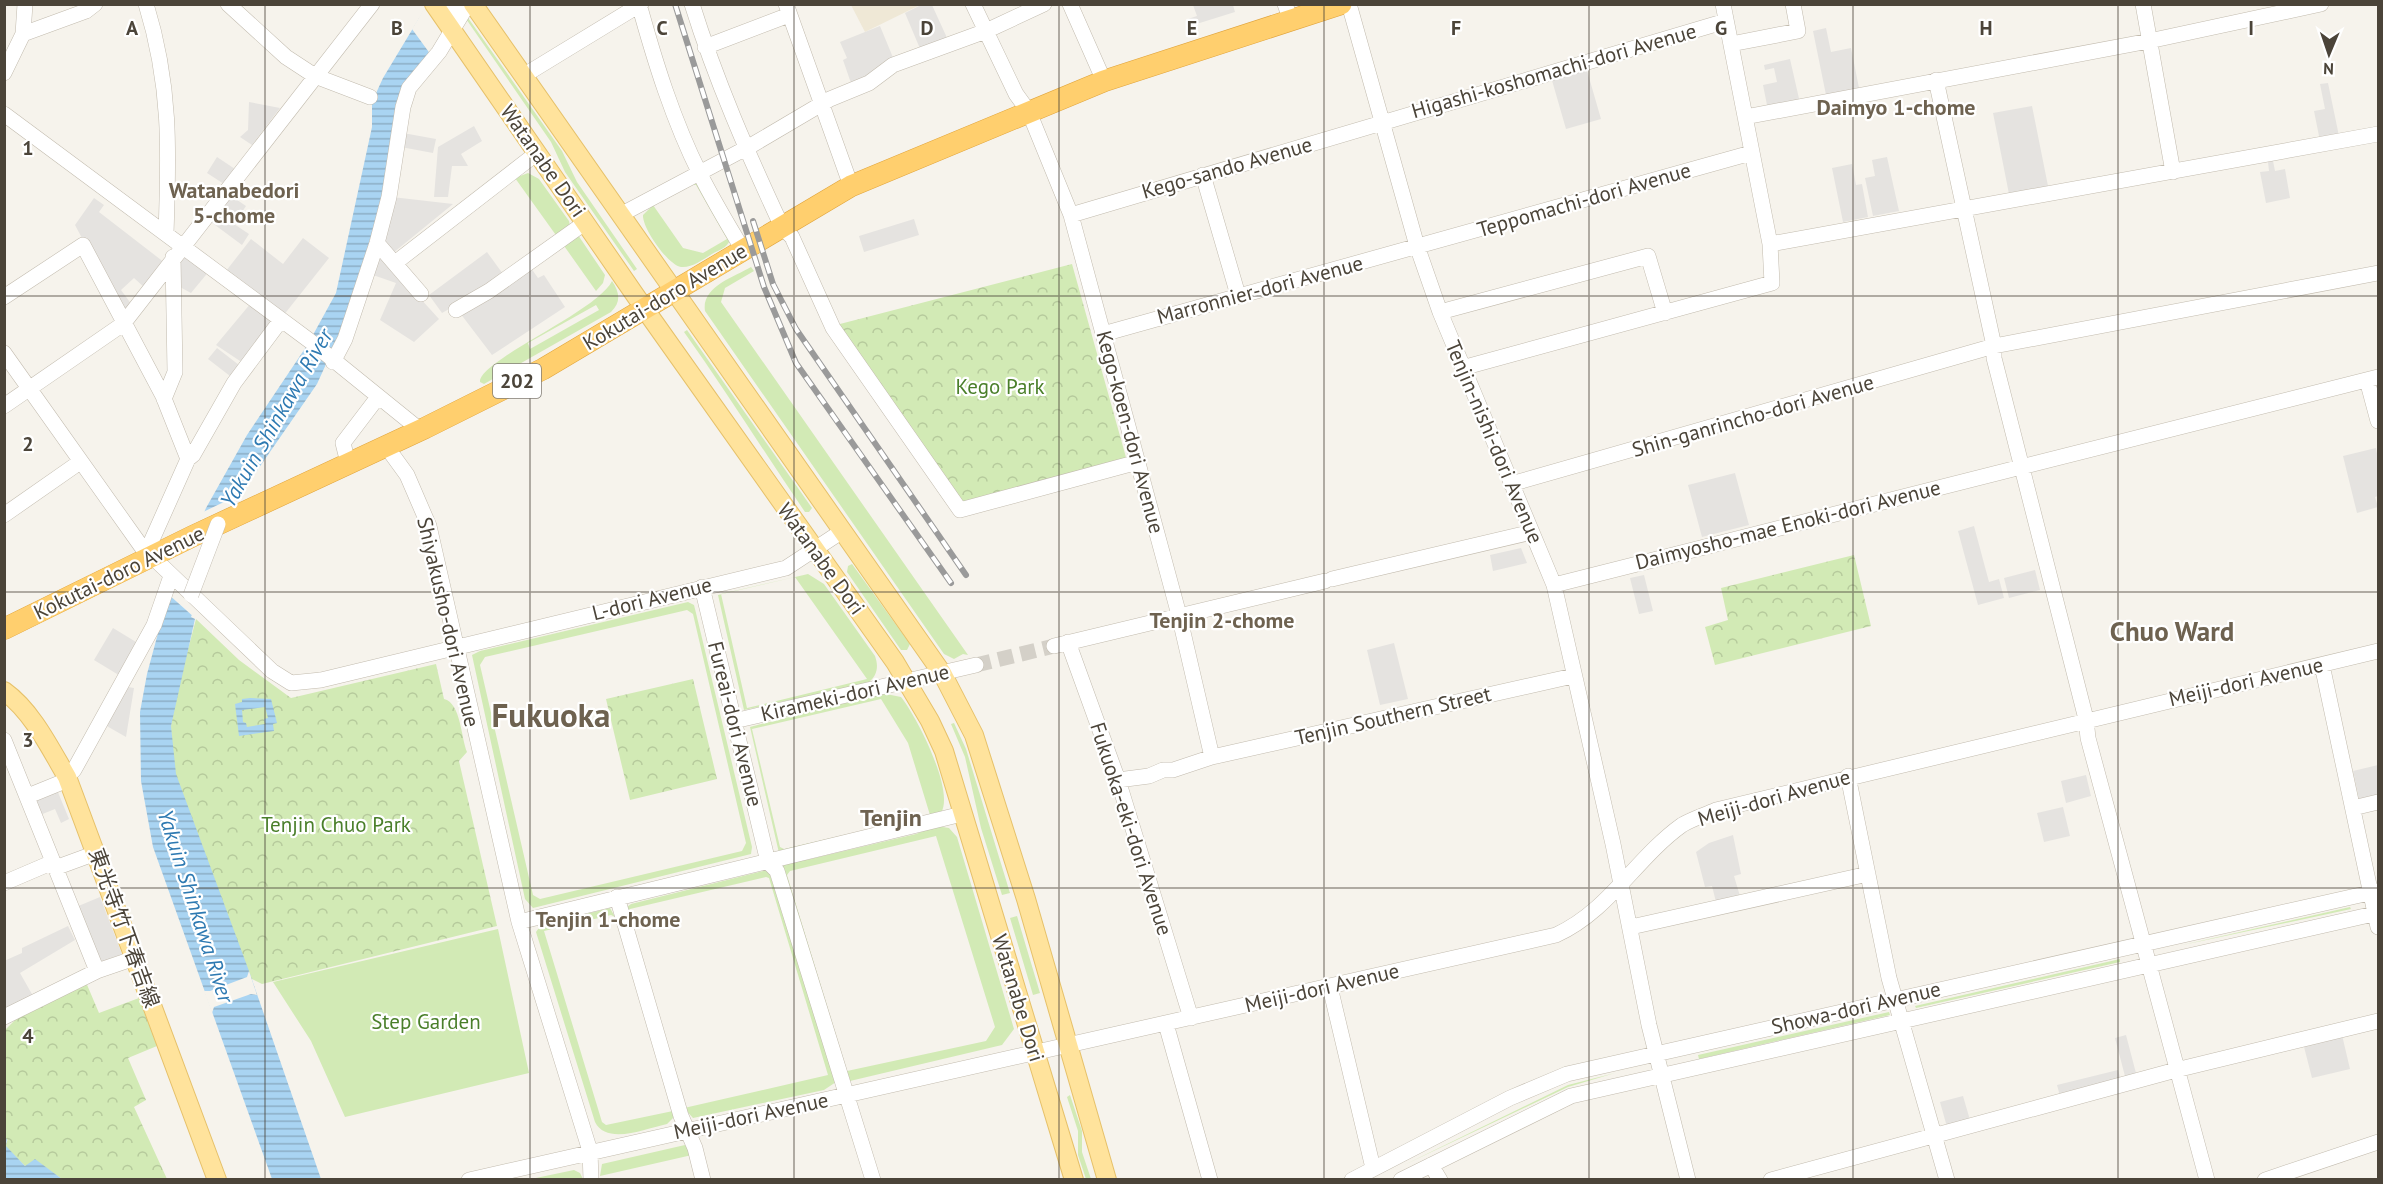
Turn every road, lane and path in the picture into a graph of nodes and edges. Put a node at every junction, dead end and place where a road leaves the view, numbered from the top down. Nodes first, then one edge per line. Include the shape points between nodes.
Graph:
1 (25, 4) edge
2 (95, 4) edge
3 (146, 4) edge
4 (228, 4) edge
5 (372, 4) edge
6 (434, 4) edge
7 (468, 4) edge
8 (473, 4) edge
9 (692, 4) edge
10 (974, 4) edge
11 (1044, 4) edge
12 (1070, 4) edge
13 (1341, 4) edge
14 (1349, 4) edge
15 (1723, 4) edge
16 (1793, 4) edge
17 (2143, 4) edge
18 (2321, 4) edge
19 (639, 5) edge
20 (788, 10) edge
21 (1288, 13) edge
22 (451, 20) edge
23 (1726, 21) junction
24 (986, 31) junction
25 (23, 34) junction
26 (2149, 41) junction
27 (1731, 44) junction
28 (705, 47) junction
29 (4, 73) edge
30 (315, 76) junction
31 (523, 76) junction
32 (1104, 81) junction
33 (1936, 81) junction
34 (370, 97) dead end
35 (821, 104) junction
36 (1029, 112) junction
37 (4, 114) edge
38 (1745, 117) junction
39 (1383, 123) junction
40 (2379, 134) edge
41 (746, 148) junction
42 (537, 153) junction
43 (1751, 153) junction
44 (2173, 172) junction
45 (700, 173) junction
46 (1203, 175) junction
47 (851, 186) junction
48 (1964, 209) junction
49 (622, 214) junction
50 (1071, 214) junction
51 (586, 222) junction
52 (782, 227) junction
53 (166, 234) junction
54 (377, 243) junction
55 (1770, 244) junction
56 (1417, 246) junction
57 (743, 250) junction
58 (178, 252) junction
59 (394, 263) junction
60 (2379, 273) edge
61 (672, 290) junction
62 (421, 294) dead end
63 (1238, 295) junction
64 (4, 297) edge
65 (644, 308) junction
66 (456, 310) dead end
67 (1440, 312) junction
68 (1665, 313) junction
69 (281, 320) junction
70 (123, 324) junction
71 (1103, 334) junction
72 (1994, 346) junction
73 (4, 353) edge
74 (331, 361) junction
75 (1462, 368) junction
76 (2373, 378) edge
77 (30, 388) junction
78 (378, 396) junction
79 (164, 399) junction
80 (4, 406) edge
81 (2379, 421) edge
82 (420, 430) junction
83 (386, 446) junction
84 (188, 459) junction
85 (80, 462) junction
86 (1138, 462) junction
87 (348, 463) junction
88 (2023, 466) junction
89 (1511, 484) junction
90 (4, 515) edge
91 (228, 520) junction
92 (841, 532) junction
93 (1532, 532) junction
94 (813, 550) junction
95 (151, 556) junction
96 (173, 578) junction
97 (1554, 585) junction
98 (702, 587) junction
99 (196, 599) junction
100 (1179, 615) junction
101 (4, 628) edge
102 (455, 646) junction
103 (2379, 651) edge
104 (976, 665) tunnel mouth
105 (2322, 665) junction
106 (942, 673) junction
107 (1573, 676) junction
108 (907, 681) junction
109 (4, 691) edge
110 (2086, 719) junction
111 (734, 721) junction
112 (4, 740) edge
113 (1212, 757) junction
114 (1848, 776) junction
115 (68, 777) junction
116 (1118, 780) junction
117 (28, 796) junction
118 (2379, 802) edge
119 (2353, 808) junction
120 (962, 814) junction
121 (96, 853) junction
122 (768, 862) junction
123 (54, 865) junction
124 (1868, 874) junction
125 (4, 883) edge
126 (1622, 885) junction
127 (2375, 891) edge
128 (617, 897) junction
129 (2378, 918) edge
130 (519, 921) junction
131 (1631, 927) junction
132 (2144, 944) junction
133 (135, 958) junction
134 (2149, 965) junction
135 (97, 971) junction
136 (1330, 987) junction
137 (1895, 999) junction
138 (4, 1017) edge
139 (1191, 1018) junction
140 (2379, 1021) edge
141 (1902, 1022) junction
142 (1166, 1024) junction
143 (1067, 1046) junction
144 (1034, 1053) junction
145 (1656, 1053) junction
146 (2176, 1070) junction
147 (1662, 1076) junction
148 (845, 1096) junction
149 (685, 1130) junction
150 (1934, 1134) junction
151 (2379, 1143) edge
152 (590, 1151) junction
153 (1431, 1165) junction
154 (1373, 1168) junction
155 (217, 1179) edge
156 (469, 1179) edge
157 (591, 1179) edge
158 (703, 1179) edge
159 (873, 1179) edge
160 (1074, 1179) edge
161 (1107, 1179) edge
162 (1210, 1179) edge
163 (1352, 1179) edge
164 (1401, 1179) edge
165 (1440, 1179) edge
166 (1688, 1179) edge
167 (1770, 1179) edge
168 (1947, 1179) edge
169 (2207, 1179) edge
170 (2265, 1179) edge

1 - 25 street
2 - 25 street
3 - 53 street via 158,43 169,133
4 - 30 street via 286,57
5 - 30 street
6 - 22 main road, Watanabe Dori
7 - 22 street
8 - 31 main road, Watanabe Dori
9 - 28 street
10 - 24 street, Kego-koen-dori Avenue
11 - 24 street
12 - 32 street
13 - 21 highway, Kokutai-doro Avenue / 202
14 - 39 street, Tenjin-nishi-dori Avenue
15 - 23 street
16 - 27 street via 1798,31
17 - 26 street
18 - 26 street
19 - 31 street
19 - 45 street via 664,89
20 - 28 street
20 - 35 street
21 - 32 highway, Kokutai-doro Avenue / 202
22 - 42 main road, Watanabe Dori
22 - 54 street via 409,88 403,106 389,196
23 - 27 street
23 - 39 street, Higashi-koshomachi-dori Avenue
24 - 35 street via 893,65 869,83
24 - 36 street, Kego-koen-dori Avenue via 1016,94
25 - 29 street
26 - 33 street
26 - 44 street
27 - 38 street
28 - 41 street
30 - 34 street
30 - 58 street
31 - 49 main road, Watanabe Dori
32 - 36 highway, Kokutai-doro Avenue / 202
33 - 38 street
33 - 48 street
35 - 41 street
35 - 47 street
36 - 47 highway, Kokutai-doro Avenue / 202
36 - 50 street, Kego-koen-dori Avenue
37 - 53 street
38 - 43 street
39 - 46 street, Kego-sando Avenue
39 - 56 street, Tenjin-nishi-dori Avenue
40 - 44 street
41 - 45 street
41 - 52 street
42 - 51 main road, Watanabe Dori
42 - 59 street
43 - 55 street
43 - 56 street, Teppomachi-dori Avenue
44 - 48 street
45 - 49 street
45 - 57 street
46 - 50 street, Kego-sando Avenue
46 - 63 street
47 - 52 highway, Kokutai-doro Avenue / 202
48 - 55 street
48 - 72 street
49 - 61 main road, Watanabe Dori
50 - 71 street, Kego-koen-dori Avenue
51 - 65 main road, Watanabe Dori
51 - 66 street
52 - 57 highway, Kokutai-doro Avenue / 202
52 - 86 street via 792,237 833,328 960,510
53 - 58 street
54 - 59 street
54 - 74 street via 345,339
55 - 68 street via 1772,283
56 - 63 street, Marronnier-dori Avenue
56 - 67 street, Tenjin-nishi-dori Avenue
57 - 61 highway, Kokutai-doro Avenue / 202
58 - 69 street
58 - 70 street
58 - 79 street via 175,372
59 - 62 street
60 - 72 street, Shin-ganrincho-dori Avenue
61 - 65 highway, Kokutai-doro Avenue / 202
61 - 92 main road, Watanabe Dori
63 - 71 street, Marronnier-dori Avenue
64 - 70 street via 83,244
65 - 82 highway, Kokutai-doro Avenue / 202 via 543,369
65 - 94 main road, Watanabe Dori
67 - 68 street via 1648,256
67 - 75 street, Tenjin-nishi-dori Avenue
68 - 75 street
69 - 74 street
69 - 84 street via 234,383
70 - 77 street
70 - 79 street
71 - 86 street, Kego-koen-dori Avenue
72 - 88 street
72 - 89 street, Shin-ganrincho-dori Avenue
73 - 77 street
74 - 78 street
75 - 89 street, Tenjin-nishi-dori Avenue
76 - 81 street
76 - 88 street, Daimyosho-mae Enoki-dori Avenue
77 - 80 street
77 - 85 street
78 - 82 street
78 - 87 street via 343,443
79 - 84 street
82 - 83 highway, Kokutai-doro Avenue / 202
83 - 87 highway, Kokutai-doro Avenue / 202
83 - 102 street, Shiyakusho-dori Avenue via 407,475 429,526
84 - 95 street via 151,542
85 - 90 street
85 - 95 street
86 - 100 street, Kego-koen-dori Avenue
87 - 91 highway, Kokutai-doro Avenue / 202
88 - 97 street, Daimyosho-mae Enoki-dori Avenue
88 - 110 street
89 - 93 street, Tenjin-nishi-dori Avenue
91 - 95 highway, Kokutai-doro Avenue / 202
91 - 99 street, bridge
92 - 94 street, L-dori Avenue
92 - 106 main road, Watanabe Dori
93 - 97 street, Tenjin-nishi-dori Avenue
93 - 100 street
94 - 98 street, L-dori Avenue via 786,567
94 - 108 main road, Watanabe Dori
95 - 96 street
95 - 101 highway, Kokutai-doro Avenue / 202
96 - 99 street
96 - 115 street via 154,625
97 - 107 street, Tenjin-nishi-dori Avenue
98 - 102 street, L-dori Avenue
98 - 111 street, Fureai-dori Avenue
99 - 102 street, L-dori Avenue via 272,671 291,683 321,680
100 - 113 street, Kego-koen-dori Avenue
100 - 116 street, Fukuoka-eki-dori Avenue via 1061,644
102 - 130 street, Shiyakusho-dori Avenue
103 - 105 street, Meiji-dori Avenue
104 - 106 street, Kirameki-dori Avenue
105 - 110 street, Meiji-dori Avenue
105 - 119 street
106 - 108 street, Kirameki-dori Avenue
106 - 143 main road, Watanabe Dori via 974,735 1028,905
107 - 113 street, Tenjin Southern Street
107 - 126 street, Tenjin-nishi-dori Avenue
108 - 111 street, Kirameki-dori Avenue
108 - 120 main road, Watanabe Dori via 944,751
109 - 115 main road, 東光寺竹下春吉線 via 42,735
110 - 114 street, Meiji-dori Avenue
110 - 132 street
111 - 122 street, Fureai-dori Avenue
112 - 117 street
113 - 116 street, Tenjin Southern Street via 1149,776
114 - 124 street
114 - 126 street, Meiji-dori Avenue via 1716,810 1683,825
115 - 117 street
115 - 121 main road, 東光寺竹下春吉線
116 - 139 street, Fukuoka-eki-dori Avenue
117 - 123 street
118 - 119 street
119 - 127 street
120 - 122 street
120 - 144 main road, Watanabe Dori
121 - 123 street
121 - 133 main road, 東光寺竹下春吉線
122 - 128 street
122 - 148 street, Fureai-dori Avenue via 777,871
123 - 125 street
123 - 135 street
124 - 131 street
124 - 137 street
126 - 131 street, Tenjin-nishi-dori Avenue
126 - 136 street, Meiji-dori Avenue via 1578,925 1556,934
127 - 129 street
127 - 132 street, Showa-dori Avenue
128 - 130 street
128 - 149 street
129 - 134 street, Showa-dori Avenue
130 - 152 street, Shiyakusho-dori Avenue
131 - 145 street, Tenjin-nishi-dori Avenue
132 - 134 street
132 - 137 street, Showa-dori Avenue
133 - 135 street
133 - 155 main road, 東光寺竹下春吉線
134 - 141 street, Showa-dori Avenue
134 - 146 street
135 - 138 street
136 - 139 street, Meiji-dori Avenue
136 - 154 street
137 - 141 street
137 - 145 street, Showa-dori Avenue
139 - 142 street, Meiji-dori Avenue
140 - 146 street
141 - 147 street, Showa-dori Avenue
141 - 150 street
142 - 143 street, Meiji-dori Avenue
142 - 162 street
143 - 144 street, Meiji-dori Avenue
143 - 161 main road, Watanabe Dori
144 - 148 street, Meiji-dori Avenue
144 - 160 main road, Watanabe Dori
145 - 147 street, Tenjin-nishi-dori Avenue
145 - 154 street, Showa-dori Avenue via 1567,1074 1510,1098
146 - 150 street
146 - 169 street
147 - 153 street, Showa-dori Avenue via 1570,1096
147 - 166 street, Tenjin-nishi-dori Avenue
148 - 149 street, Meiji-dori Avenue
148 - 159 street, Fureai-dori Avenue
149 - 152 street, Meiji-dori Avenue
149 - 158 street via 695,1148
150 - 167 street
150 - 168 street
151 - 170 street
152 - 156 street, Meiji-dori Avenue
152 - 157 street, Shiyakusho-dori Avenue
153 - 164 street, Showa-dori Avenue
153 - 165 street
154 - 163 street, Showa-dori Avenue

